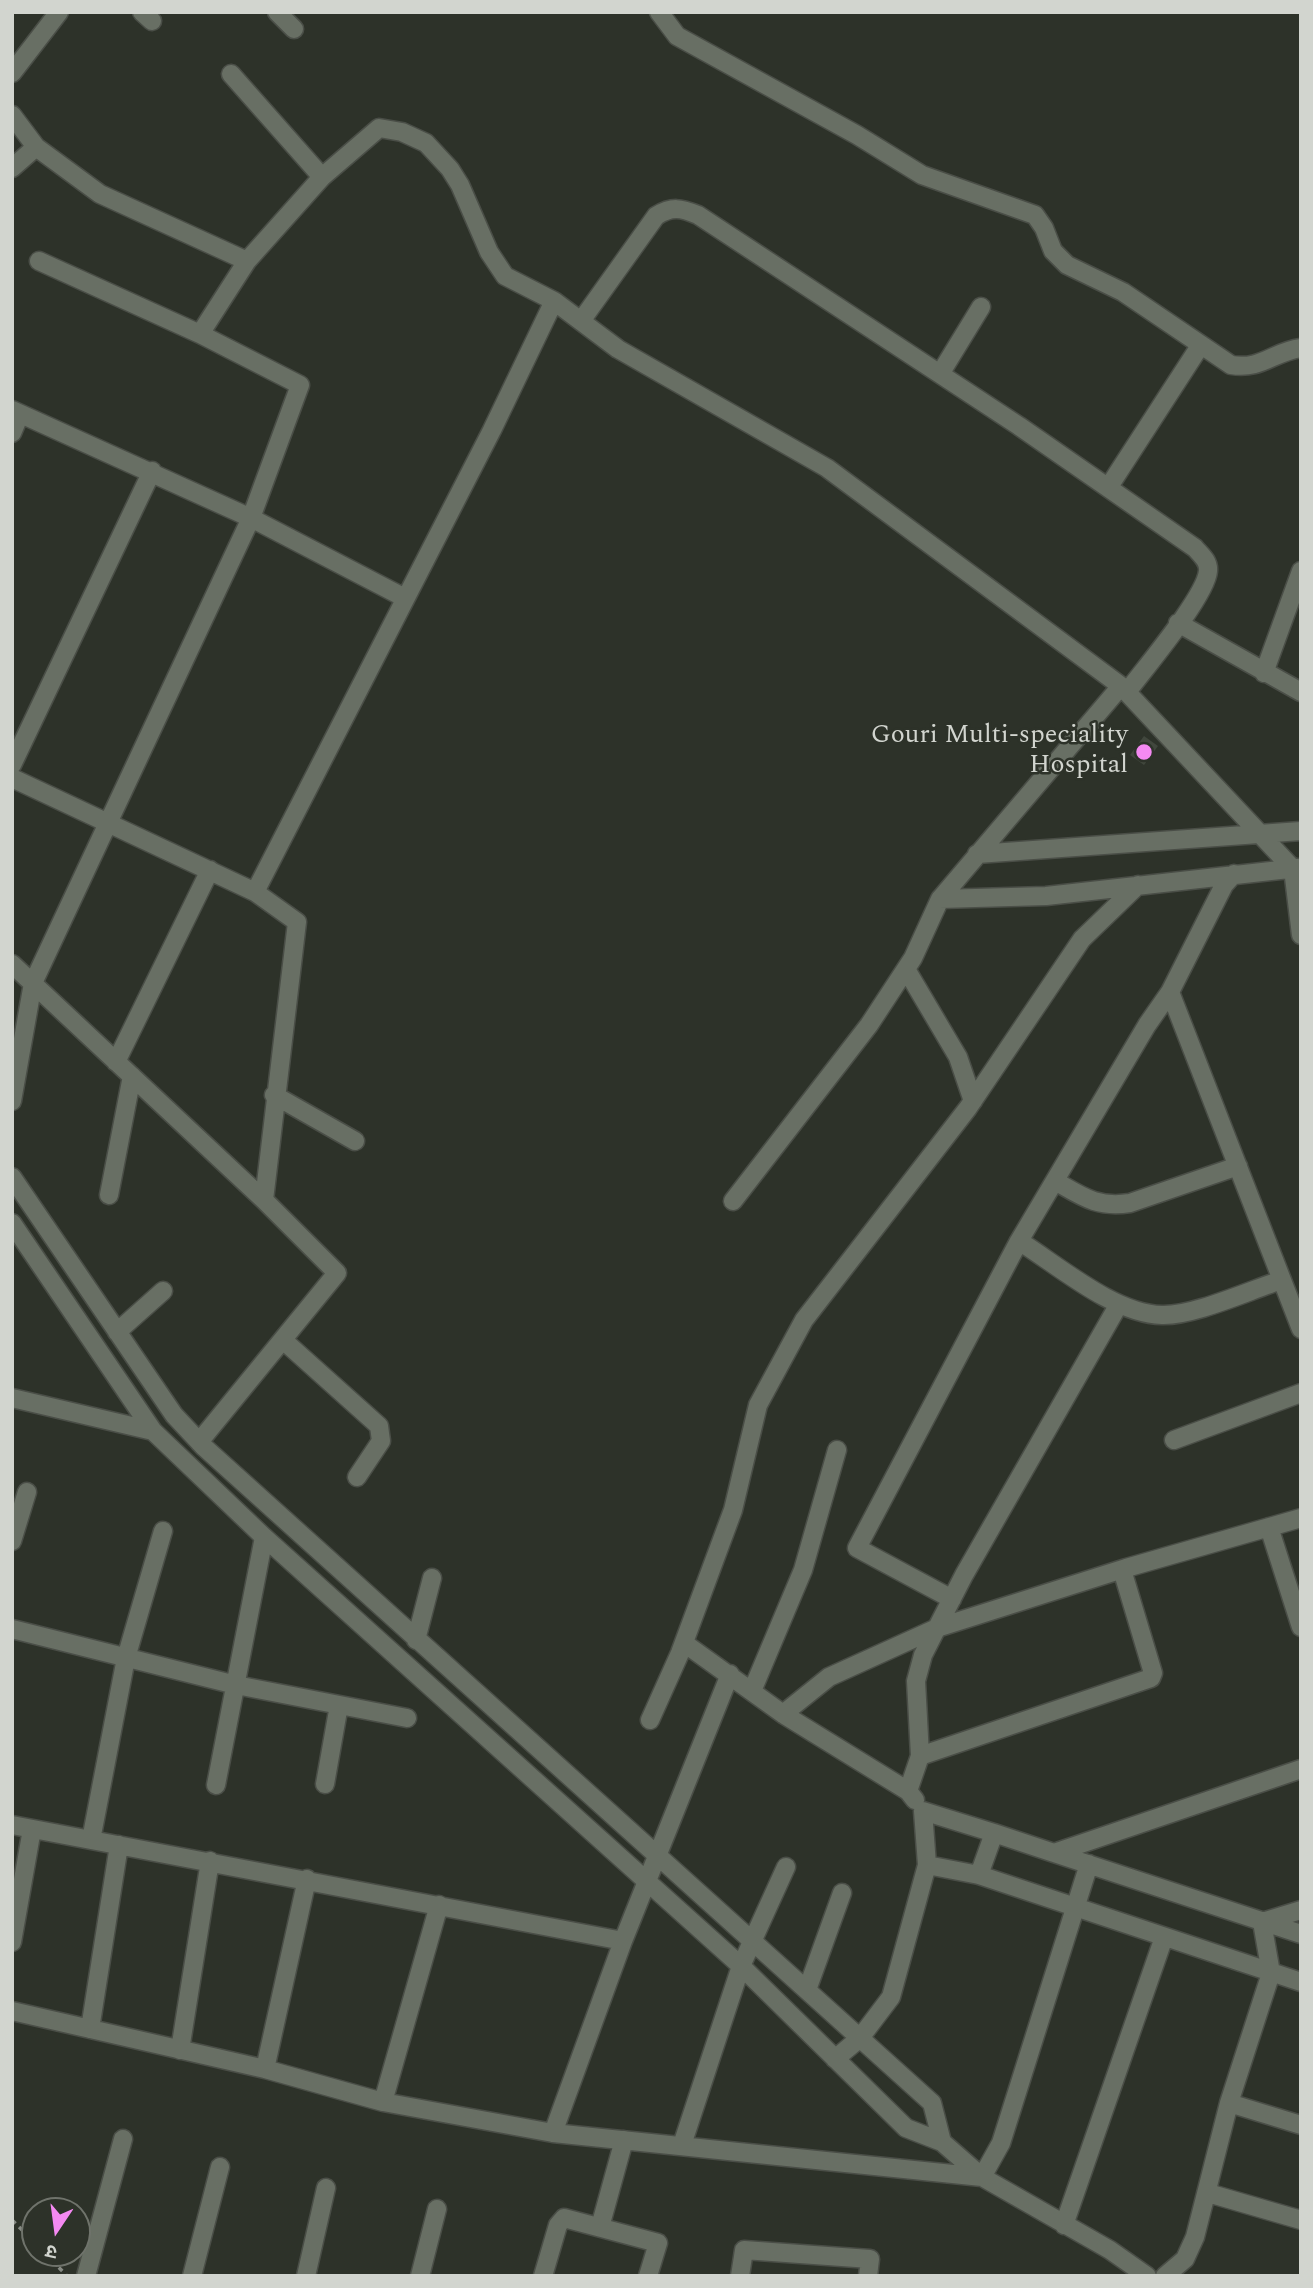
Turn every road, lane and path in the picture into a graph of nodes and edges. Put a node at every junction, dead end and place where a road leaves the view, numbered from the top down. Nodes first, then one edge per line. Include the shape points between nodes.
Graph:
1 (58, 12) edge
2 (277, 12) edge
3 (659, 12) edge
4 (294, 29) dead end
5 (12, 73) edge
6 (231, 74) dead end
7 (12, 116) edge
8 (36, 147) junction
9 (12, 168) edge
10 (322, 177) junction
11 (39, 261) dead end
12 (247, 261) junction
13 (554, 301) junction
14 (981, 307) dead end
15 (581, 321) junction
16 (200, 334) junction
17 (1200, 346) junction
18 (1301, 348) edge
19 (940, 374) junction
20 (16, 412) edge
21 (12, 433) edge
22 (152, 471) junction
23 (1108, 488) junction
24 (251, 518) junction
25 (1301, 571) edge
26 (405, 598) junction
27 (1178, 623) junction
28 (1264, 673) junction
29 (1124, 689) junction
30 (1301, 692) edge
31 (12, 765) edge
32 (12, 778) edge
33 (107, 822) junction
34 (1301, 831) edge
35 (1257, 834) junction
36 (977, 855) junction
37 (1297, 868) edge
38 (209, 870) junction
39 (1234, 874) junction
40 (1138, 885) junction
41 (255, 892) junction
42 (940, 899) junction
43 (1301, 935) edge
44 (12, 964) edge
45 (906, 969) junction
46 (33, 983) junction
47 (1170, 992) junction
48 (17, 1045) edge
49 (116, 1062) junction
50 (132, 1076) junction
51 (274, 1095) junction
52 (12, 1101) edge
53 (972, 1101) junction
54 (355, 1141) dead end
55 (1238, 1166) junction
56 (12, 1177) edge
57 (1055, 1181) junction
58 (109, 1195) dead end
59 (264, 1200) junction
60 (733, 1201) dead end
61 (12, 1223) edge
62 (1019, 1241) junction
63 (1282, 1280) junction
64 (163, 1291) dead end
65 (1119, 1304) junction
66 (1301, 1329) edge
67 (117, 1332) junction
68 (283, 1340) junction
69 (1301, 1394) edge
70 (12, 1398) edge
71 (153, 1431) junction
72 (1174, 1440) dead end
73 (199, 1442) junction
74 (837, 1450) dead end
75 (357, 1477) dead end
76 (27, 1492) dead end
77 (1301, 1518) edge
78 (1269, 1527) junction
79 (163, 1531) dead end
80 (264, 1537) junction
81 (12, 1541) edge
82 (1126, 1568) junction
83 (432, 1578) dead end
84 (952, 1599) junction
85 (1301, 1627) edge
86 (937, 1628) junction
87 (12, 1631) edge
88 (416, 1640) junction
89 (684, 1643) junction
90 (126, 1658) junction
91 (730, 1674) junction
92 (236, 1685) junction
93 (752, 1691) junction
94 (339, 1705) junction
95 (783, 1713) junction
96 (407, 1718) dead end
97 (650, 1720) dead end
98 (920, 1756) junction
99 (1301, 1769) edge
100 (325, 1784) dead end
101 (216, 1785) dead end
102 (908, 1791) junction
103 (923, 1811) junction
104 (12, 1825) edge
105 (32, 1829) junction
106 (994, 1833) junction
107 (91, 1840) junction
108 (119, 1845) junction
109 (1054, 1853) junction
110 (657, 1857) junction
111 (210, 1861) junction
112 (1089, 1864) junction
113 (927, 1865) junction
114 (786, 1867) dead end
115 (979, 1875) junction
116 (307, 1879) junction
117 (647, 1881) junction
118 (842, 1892) dead end
119 (439, 1905) junction
120 (1074, 1909) junction
121 (1301, 1910) edge
122 (1262, 1922) junction
123 (1301, 1934) edge
124 (1164, 1937) junction
125 (623, 1941) junction
126 (12, 1942) edge
127 (754, 1942) junction
128 (741, 1965) junction
129 (1271, 1973) junction
130 (1301, 1982) edge
131 (807, 1990) junction
132 (12, 2011) edge
133 (90, 2029) junction
134 (860, 2038) junction
135 (180, 2050) junction
136 (835, 2059) junction
137 (265, 2069) junction
138 (383, 2102) junction
139 (1229, 2103) junction
140 (1301, 2125) edge
141 (553, 2133) junction
142 (123, 2139) dead end
143 (624, 2140) junction
144 (942, 2143) junction
145 (682, 2145) junction
146 (220, 2167) dead end
147 (982, 2177) junction
148 (326, 2189) dead end
149 (1208, 2193) junction
150 (437, 2208) dead end
151 (1301, 2220) edge
152 (1064, 2225) junction
153 (600, 2227) junction
154 (86, 2276) edge
155 (192, 2276) edge
156 (306, 2276) edge
157 (419, 2276) edge
158 (543, 2276) edge
159 (648, 2276) edge
160 (740, 2276) edge
161 (868, 2276) edge
162 (1147, 2276) edge
163 (1165, 2276) edge

1 - 5 street
2 - 4 street
3 - 17 street via 677,36 922,175 1035,215 1053,251 1067,265 1123,292
6 - 10 street
7 - 8 street
8 - 9 street
8 - 12 street via 100,194
10 - 12 street
10 - 13 street via 379,128 402,132 426,144 460,185 489,251 505,275
11 - 16 street
12 - 16 street
13 - 15 street
13 - 26 street
14 - 19 street
15 - 19 street via 656,216 668,208 680,208 698,215
15 - 29 street via 618,349 827,468
16 - 24 street via 300,385
17 - 18 street via 1231,365 1249,368
17 - 23 street
19 - 23 street
20 - 21 street
20 - 22 street
22 - 24 street
22 - 31 street
23 - 27 street via 1205,559 1209,568 1206,580
24 - 26 street
24 - 33 street
25 - 28 street
26 - 41 street
27 - 28 street
27 - 29 street
28 - 30 street
29 - 35 street
29 - 36 street
32 - 33 street
33 - 38 street
33 - 46 street
34 - 35 street
35 - 36 street
35 - 37 street
36 - 42 street
37 - 39 street
37 - 43 street
38 - 41 street
38 - 49 street
39 - 40 street
39 - 47 street
40 - 42 street via 1009,899
40 - 53 street via 1082,939
41 - 51 street via 297,922
42 - 45 street
44 - 46 street
45 - 53 street via 958,1057
45 - 60 street via 869,1026
46 - 48 street
46 - 49 street
47 - 55 street
47 - 57 street
48 - 52 street
49 - 50 street
50 - 58 street
50 - 59 street
51 - 54 street
51 - 59 street
53 - 89 street via 804,1320 758,1405 733,1510
55 - 57 street via 1114,1206 1095,1203
55 - 63 street
56 - 67 street
57 - 62 street
59 - 68 street via 337,1273
61 - 71 street
62 - 65 street
62 - 84 street via 857,1548
63 - 65 street via 1163,1315
63 - 66 street
64 - 67 street
65 - 84 street
67 - 73 street via 174,1415
68 - 73 street
68 - 75 street via 379,1426 381,1441
69 - 72 street
70 - 71 street
71 - 80 street
73 - 88 street
74 - 93 street via 803,1570
76 - 81 street
77 - 78 street
78 - 82 street
78 - 85 street
79 - 90 street
80 - 92 street
80 - 117 street
82 - 86 street
82 - 98 street via 1123,1573 1151,1678
83 - 88 street
84 - 86 street
86 - 95 street via 829,1677
86 - 98 street via 915,1681
87 - 90 street
88 - 110 street
89 - 91 street
89 - 97 street
90 - 92 street
90 - 107 street
91 - 93 street
91 - 110 street
92 - 94 street
92 - 101 street
93 - 95 street
94 - 96 street
94 - 100 street
95 - 102 street
98 - 102 street
99 - 109 street
102 - 103 street
103 - 106 street
103 - 113 street
104 - 105 street
105 - 107 street
105 - 126 street
106 - 109 street
106 - 115 street
107 - 108 street
108 - 111 street
108 - 133 street
109 - 112 street
110 - 117 street
110 - 127 street
111 - 116 street
111 - 135 street
112 - 120 street
112 - 122 street
113 - 115 street
113 - 134 street via 891,1997
114 - 127 street
115 - 120 street
116 - 119 street
116 - 137 street
117 - 125 street
117 - 128 street
118 - 131 street
119 - 125 street
119 - 138 street
120 - 124 street
120 - 147 street via 1002,2143
121 - 122 street
122 - 123 street
122 - 129 street
124 - 129 street
124 - 152 street
125 - 141 street
127 - 128 street
127 - 131 street
128 - 136 street
128 - 145 street
129 - 130 street
129 - 139 street
131 - 134 street
132 - 133 street
133 - 135 street
134 - 136 street
134 - 144 street via 932,2103
135 - 137 street
136 - 144 street via 906,2128
137 - 138 street
138 - 141 street
139 - 140 street
139 - 149 street
141 - 143 street
142 - 154 street
143 - 145 street
143 - 153 street
144 - 147 street
145 - 147 street
146 - 155 street
147 - 152 street
148 - 156 street
149 - 151 street
149 - 163 street via 1185,2259
150 - 157 street
152 - 162 street
153 - 158 street via 564,2218
153 - 159 street via 657,2243
160 - 161 street via 744,2250 870,2259

